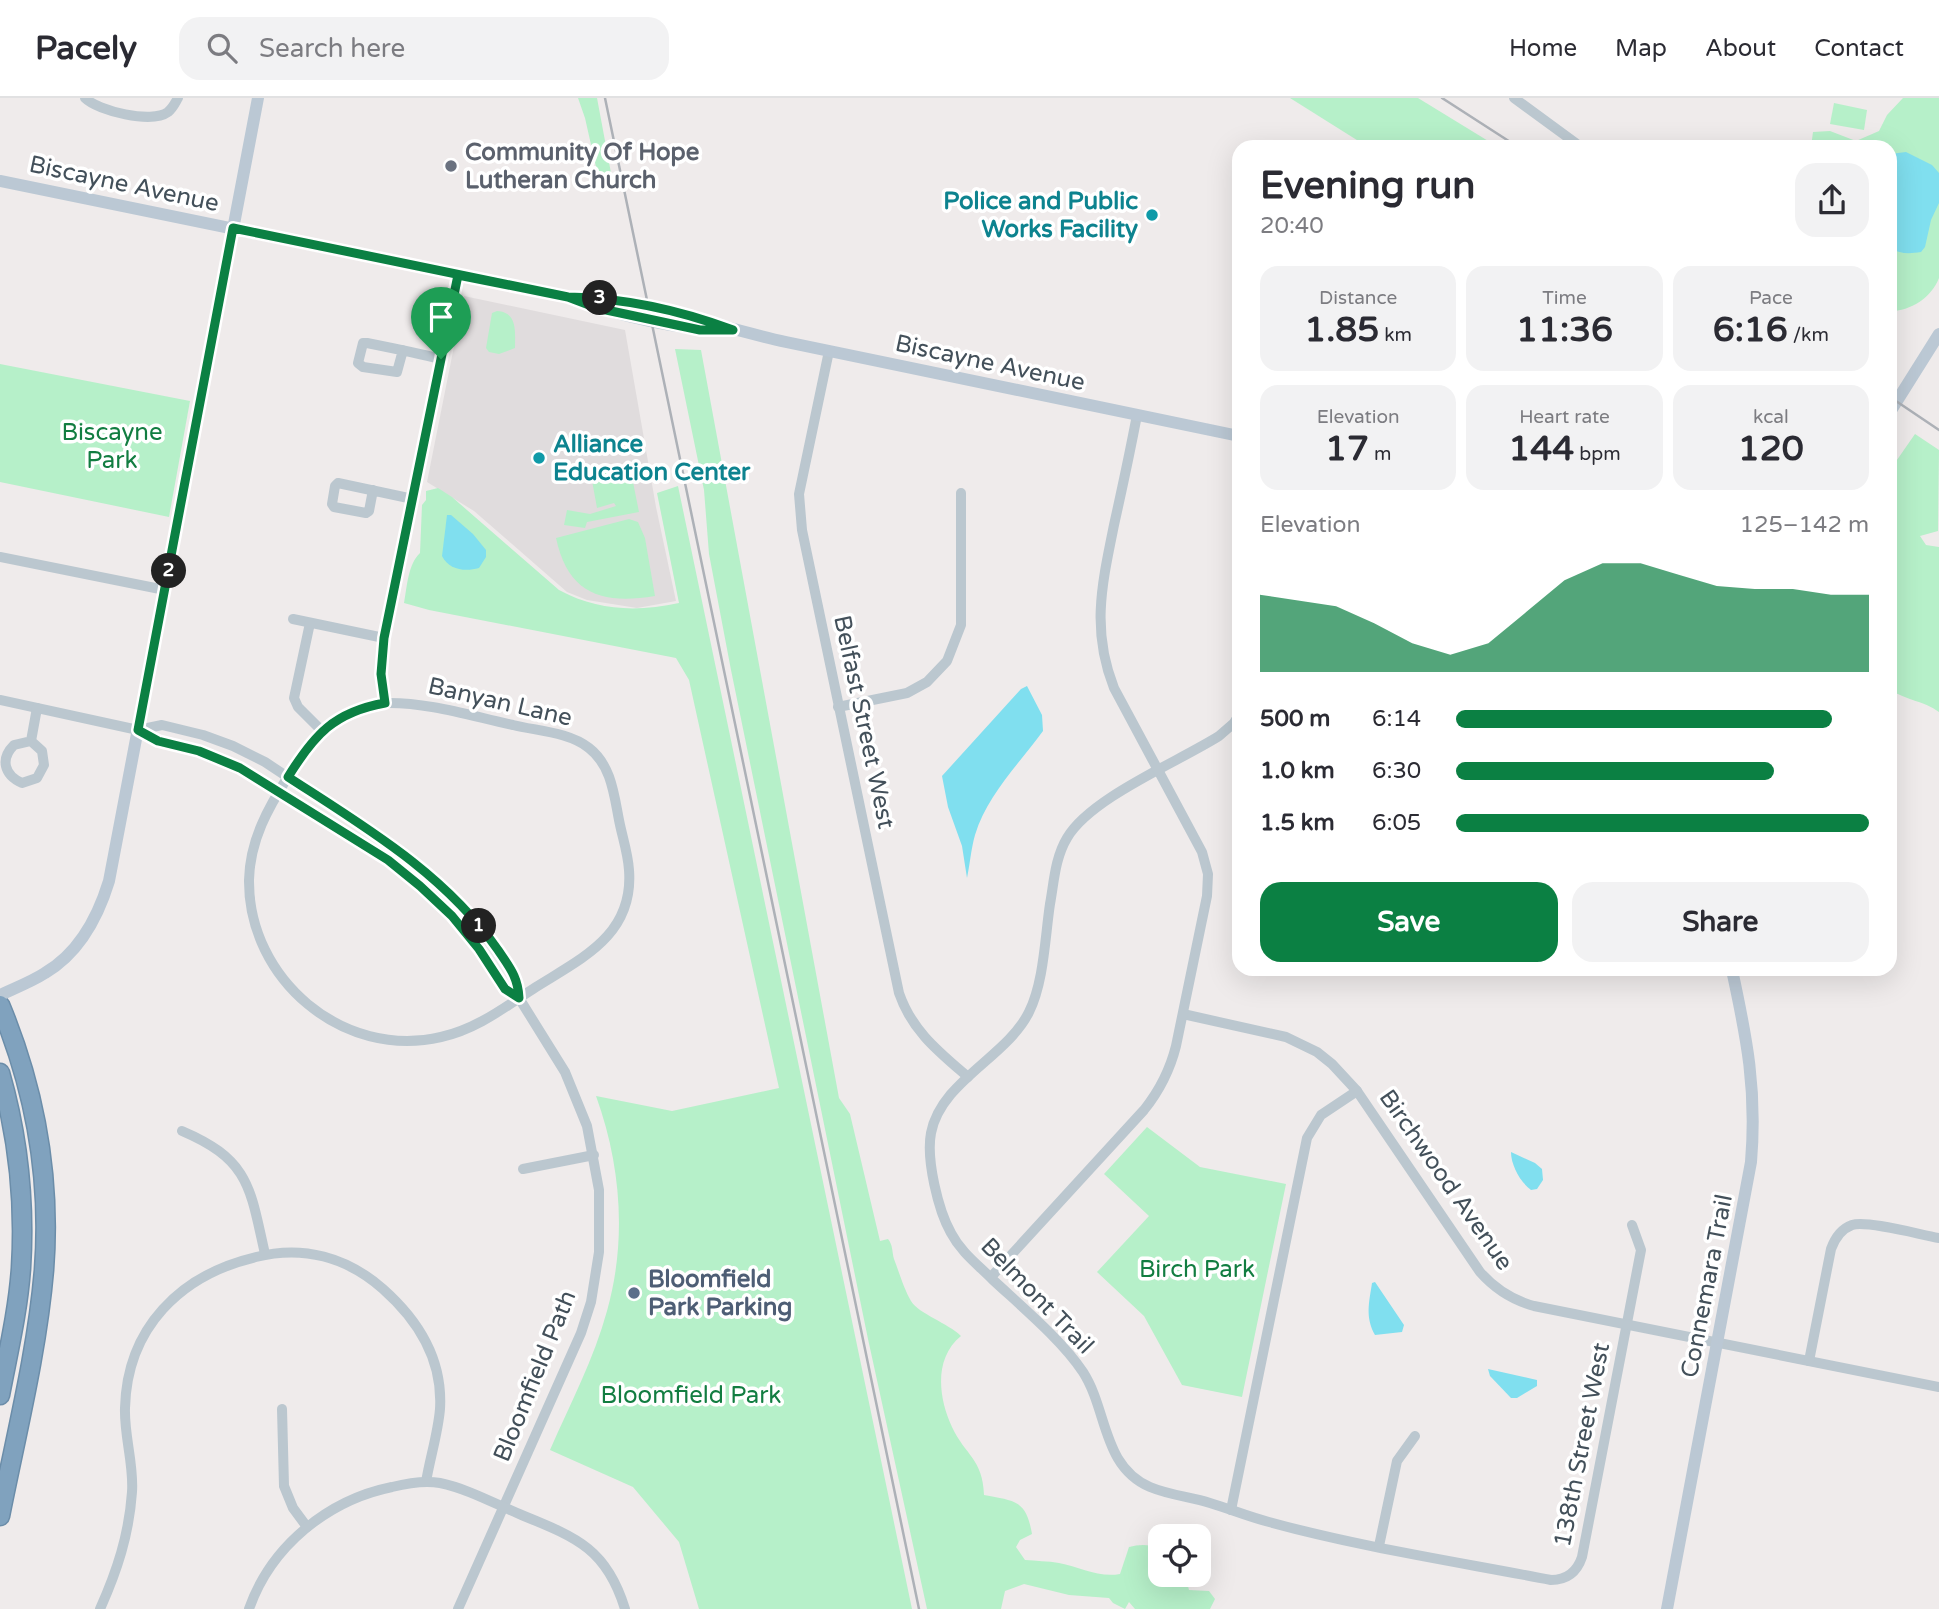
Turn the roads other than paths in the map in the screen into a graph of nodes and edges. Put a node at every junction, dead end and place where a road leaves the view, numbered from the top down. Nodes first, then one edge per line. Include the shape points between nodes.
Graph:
1 (85, 98) edge
2 (178, 98) edge
3 (258, 98) edge
4 (1514, 98) edge
5 (1571, 140) edge
6 (0, 181) edge
7 (233, 228) junction
8 (458, 275) junction
9 (1939, 334) edge
10 (403, 350) junction
11 (829, 351) junction
12 (441, 359) junction
13 (1897, 401) edge
14 (1137, 415) junction
15 (1232, 435) edge
16 (373, 490) dead end
17 (961, 493) dead end
18 (412, 499) junction
19 (0, 557) edge
20 (165, 590) junction
21 (293, 619) dead end
22 (310, 623) junction
23 (384, 638) junction
24 (0, 700) edge
25 (385, 703) junction
26 (838, 706) junction
27 (37, 708) junction
28 (1232, 725) edge
29 (138, 730) junction
30 (321, 730) junction
31 (31, 741) junction
32 (1158, 771) junction
33 (288, 777) junction
34 (278, 791) junction
35 (1733, 976) edge
36 (0, 995) edge
37 (519, 998) junction
38 (0, 1005) edge
39 (1183, 1014) junction
40 (0, 1073) edge
41 (968, 1077) junction
42 (1357, 1091) junction
43 (182, 1131) dead end
44 (594, 1155) junction
45 (523, 1170) dead end
46 (1632, 1225) dead end
47 (1939, 1238) edge
48 (265, 1254) junction
49 (990, 1277) junction
50 (1628, 1324) junction
51 (1718, 1342) junction
52 (1810, 1361) junction
53 (1939, 1387) edge
54 (0, 1395) edge
55 (282, 1409) dead end
56 (1415, 1436) dead end
57 (426, 1482) junction
58 (504, 1508) junction
59 (1231, 1510) junction
60 (0, 1516) edge
61 (307, 1527) junction
62 (1379, 1546) junction
63 (1573, 1572) joint
64 (100, 1609) edge
65 (249, 1609) edge
66 (458, 1609) edge
67 (625, 1609) edge
68 (1667, 1609) edge

1 - 2 street via 101,108 147,118 169,111
3 - 7 street
4 - 5 street
6 - 7 street, Biscayne Avenue
7 - 8 street, Biscayne Avenue
7 - 20 street
8 - 11 street, Biscayne Avenue via 568,297 649,307
8 - 12 street
9 - 13 street
10 - 10 street via 363,343 358,363 397,372
10 - 12 street
11 - 14 street, Biscayne Avenue
11 - 26 street, Belfast Street West via 799,506
12 - 18 street
14 - 15 street, Biscayne Avenue
14 - 32 street via 1101,592 1100,631 1114,688
16 - 18 street
17 - 26 street via 961,625 947,661 927,682 907,693
18 - 23 street
19 - 20 street
20 - 29 street
21 - 22 street
22 - 23 street
22 - 30 street via 294,698
23 - 25 street via 381,674
24 - 27 street
25 - 30 street, Banyan Lane via 352,711
25 - 37 street, Banyan Lane via 423,706 574,739 595,753 609,775 628,867 623,909 612,931 590,953
26 - 41 street, Belfast Street West via 899,993 924,1039
27 - 29 street
27 - 31 street
28 - 32 street, Belmont Trail
29 - 33 street, Bloomfield Path via 162,725 203,734
29 - 34 street, Bloomfield Path via 158,741 220,759
29 - 36 street via 102,905 86,934 63,959
30 - 33 street, Banyan Lane
31 - 31 street via 14,745 5,758 6,771 22,783 37,778 44,765 42,751
32 - 39 street via 1206,863 1207,896
32 - 41 street, Belmont Trail via 1088,813 1067,838 1058,858 1037,988 1028,1014 1016,1032
33 - 34 street, Banyan Lane
33 - 37 street, Bloomfield Path via 395,848 441,886 503,958 518,982
34 - 37 street, Bloomfield Path via 367,846 420,886 467,934 505,989
34 - 37 street, Banyan Lane via 255,842 250,899 270,960 304,1003 352,1031 416,1041 467,1029
35 - 51 street, Connemara Trail via 1752,1072 1754,1131
37 - 44 street, Bloomfield Path via 573,1088
38 - 60 highway via 32,1102 43,1166 46,1223 36,1330
39 - 42 street, Birchwood Avenue via 1269,1032 1302,1044 1332,1063
39 - 49 street via 1172,1061 1154,1098
40 - 54 highway via 19,1168 22,1223 18,1296
41 - 49 street, Belmont Trail via 939,1111 930,1155 951,1233
42 - 50 street, Birchwood Avenue via 1480,1272 1496,1288 1528,1304
42 - 59 street via 1321,1115 1307,1138
43 - 48 street via 220,1151 243,1175
44 - 45 street
44 - 58 street, Bloomfield Path via 600,1238 587,1316
46 - 50 street, 138th Street West via 1641,1250
47 - 52 street via 1863,1224 1838,1234 1831,1249
48 - 57 street via 303,1252 349,1265 388,1293 418,1327 435,1362 439,1392
48 - 64 street via 215,1269 183,1290 156,1316 138,1348 128,1377 125,1409 132,1471 130,1521
49 - 59 street, Belmont Trail via 1083,1373 1095,1395 1110,1445 1126,1471 1152,1488
50 - 51 street, Birchwood Avenue
50 - 63 street, 138th Street West via 1582,1557
51 - 52 street, Birchwood Avenue
51 - 68 street, Connemara Trail
52 - 53 street, Birchwood Avenue
55 - 61 street via 284,1486
56 - 62 street via 1397,1461
57 - 58 street via 451,1486
57 - 61 street via 358,1497
58 - 66 street, Bloomfield Path
58 - 67 street via 588,1548 614,1579
59 - 62 street, Belmont Trail
61 - 65 street via 271,1565
62 - 63 street, Belmont Trail via 1551,1580

